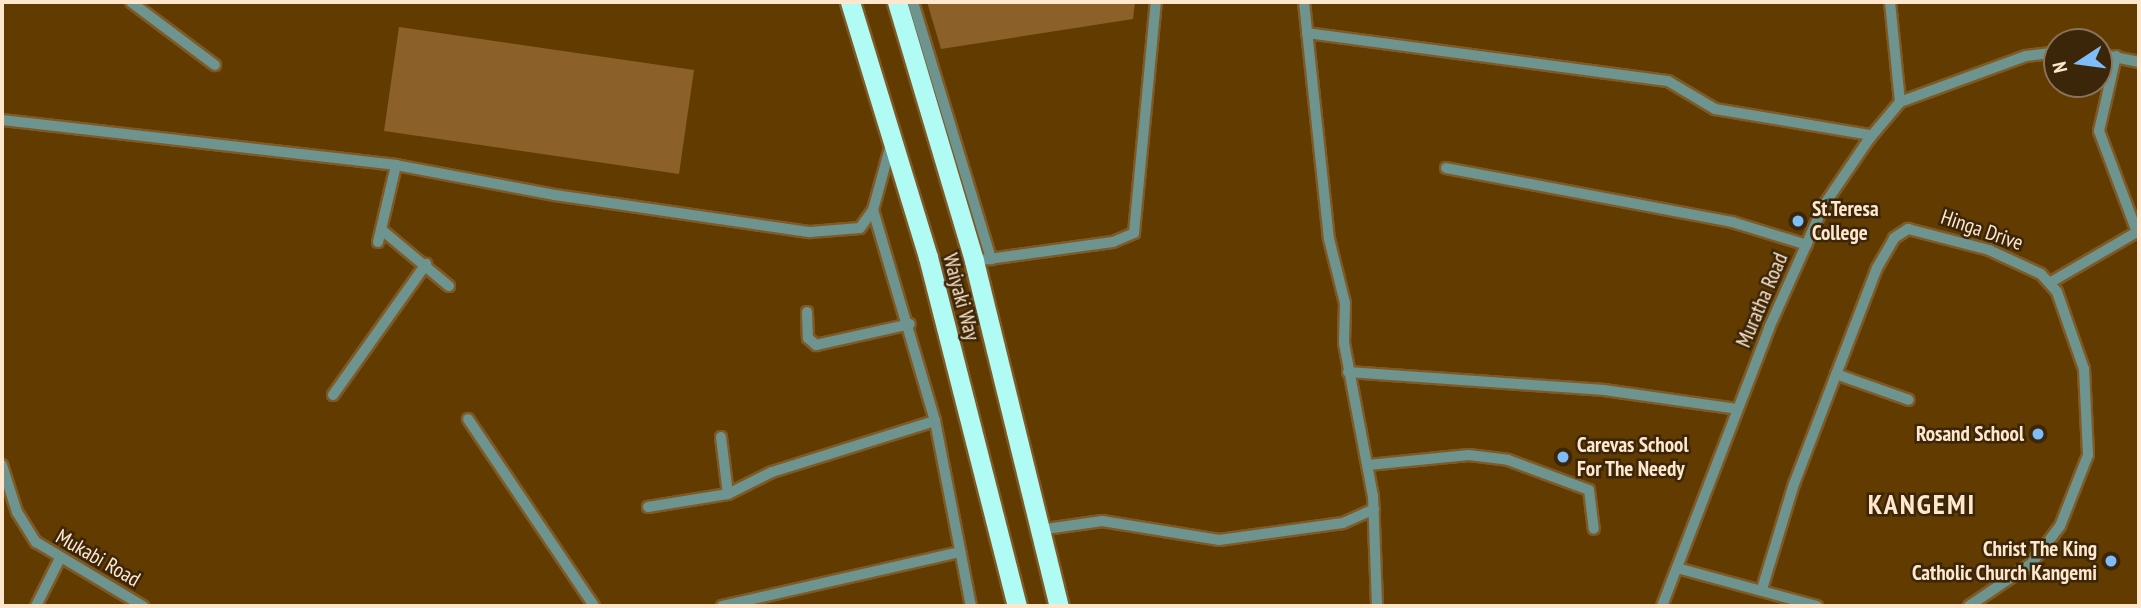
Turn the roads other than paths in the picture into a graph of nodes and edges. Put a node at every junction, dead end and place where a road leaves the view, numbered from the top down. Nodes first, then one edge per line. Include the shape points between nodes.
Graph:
1 (131, 2) edge
2 (850, 2) edge
3 (897, 2) edge
4 (913, 2) edge
5 (1156, 2) edge
6 (1304, 2) edge
7 (1890, 2) edge
8 (1307, 33) junction
9 (2043, 53) edge
10 (2113, 56) edge
11 (2116, 56) junction
12 (2139, 62) edge
13 (215, 65) dead end
14 (1900, 102) junction
15 (2, 120) edge
16 (1871, 135) junction
17 (891, 144) junction
18 (396, 165) junction
19 (1446, 168) dead end
20 (873, 210) junction
21 (1807, 245) junction
22 (982, 260) junction
23 (426, 264) junction
24 (2051, 282) junction
25 (449, 286) dead end
26 (807, 312) dead end
27 (911, 324) junction
28 (1348, 372) junction
29 (1836, 374) junction
30 (333, 395) dead end
31 (1909, 400) dead end
32 (1737, 409) junction
33 (468, 419) dead end
34 (935, 421) junction
35 (721, 437) dead end
36 (2, 465) edge
37 (1368, 465) junction
38 (728, 494) junction
39 (648, 507) dead end
40 (1374, 509) junction
41 (1594, 529) dead end
42 (1039, 530) junction
43 (960, 552) junction
44 (59, 560) junction
45 (1676, 568) junction
46 (1762, 589) junction
47 (36, 606) edge
48 (143, 606) edge
49 (594, 606) edge
50 (722, 606) edge
51 (971, 606) edge
52 (1017, 606) edge
53 (1059, 606) edge
54 (1377, 606) edge
55 (1662, 606) edge
56 (1817, 606) edge
57 (1969, 606) edge

1 - 13 street
2 - 17 highway, Waiyaki Way
3 - 22 highway, Waiyaki Way
4 - 22 street
5 - 22 street via 1133,233 1113,242
6 - 8 street
7 - 14 street
8 - 16 street via 1668,81 1715,109
8 - 28 street via 1329,239 1345,303
9 - 14 street, Muratha Road via 2026,55
10 - 11 street
11 - 12 street
11 - 24 street via 2099,131 2137,232
14 - 16 street, Muratha Road
15 - 18 street
16 - 21 street, Muratha Road via 1824,205
17 - 20 street
17 - 52 highway, Waiyaki Way via 928,257
18 - 20 street via 555,195 810,232 860,228
18 - 23 street via 381,236
19 - 21 street via 1732,222
20 - 27 street
21 - 32 street, Muratha Road
22 - 42 highway, Waiyaki Way
23 - 25 street
23 - 30 street
24 - 29 street, Hinga Drive via 1989,250 1908,229 1886,248
24 - 57 street via 2084,369 2088,455 2045,551
26 - 27 street via 808,338 816,345
27 - 34 street
28 - 32 street via 1604,390
28 - 37 street
29 - 31 street
29 - 46 street, Hinga Drive
32 - 45 street, Muratha Road
33 - 49 street
34 - 38 street via 772,472
34 - 43 street
35 - 38 street
36 - 44 street, Mukabi Road via 27,529
37 - 40 street
37 - 41 street via 1469,455 1508,460 1589,490
38 - 39 street
40 - 42 street via 1343,523 1219,540 1102,520
40 - 54 street
42 - 53 highway, Waiyaki Way
43 - 50 street
43 - 51 street
44 - 47 street
44 - 48 street, Mukabi Road
45 - 46 street
45 - 55 street, Muratha Road
46 - 56 street

